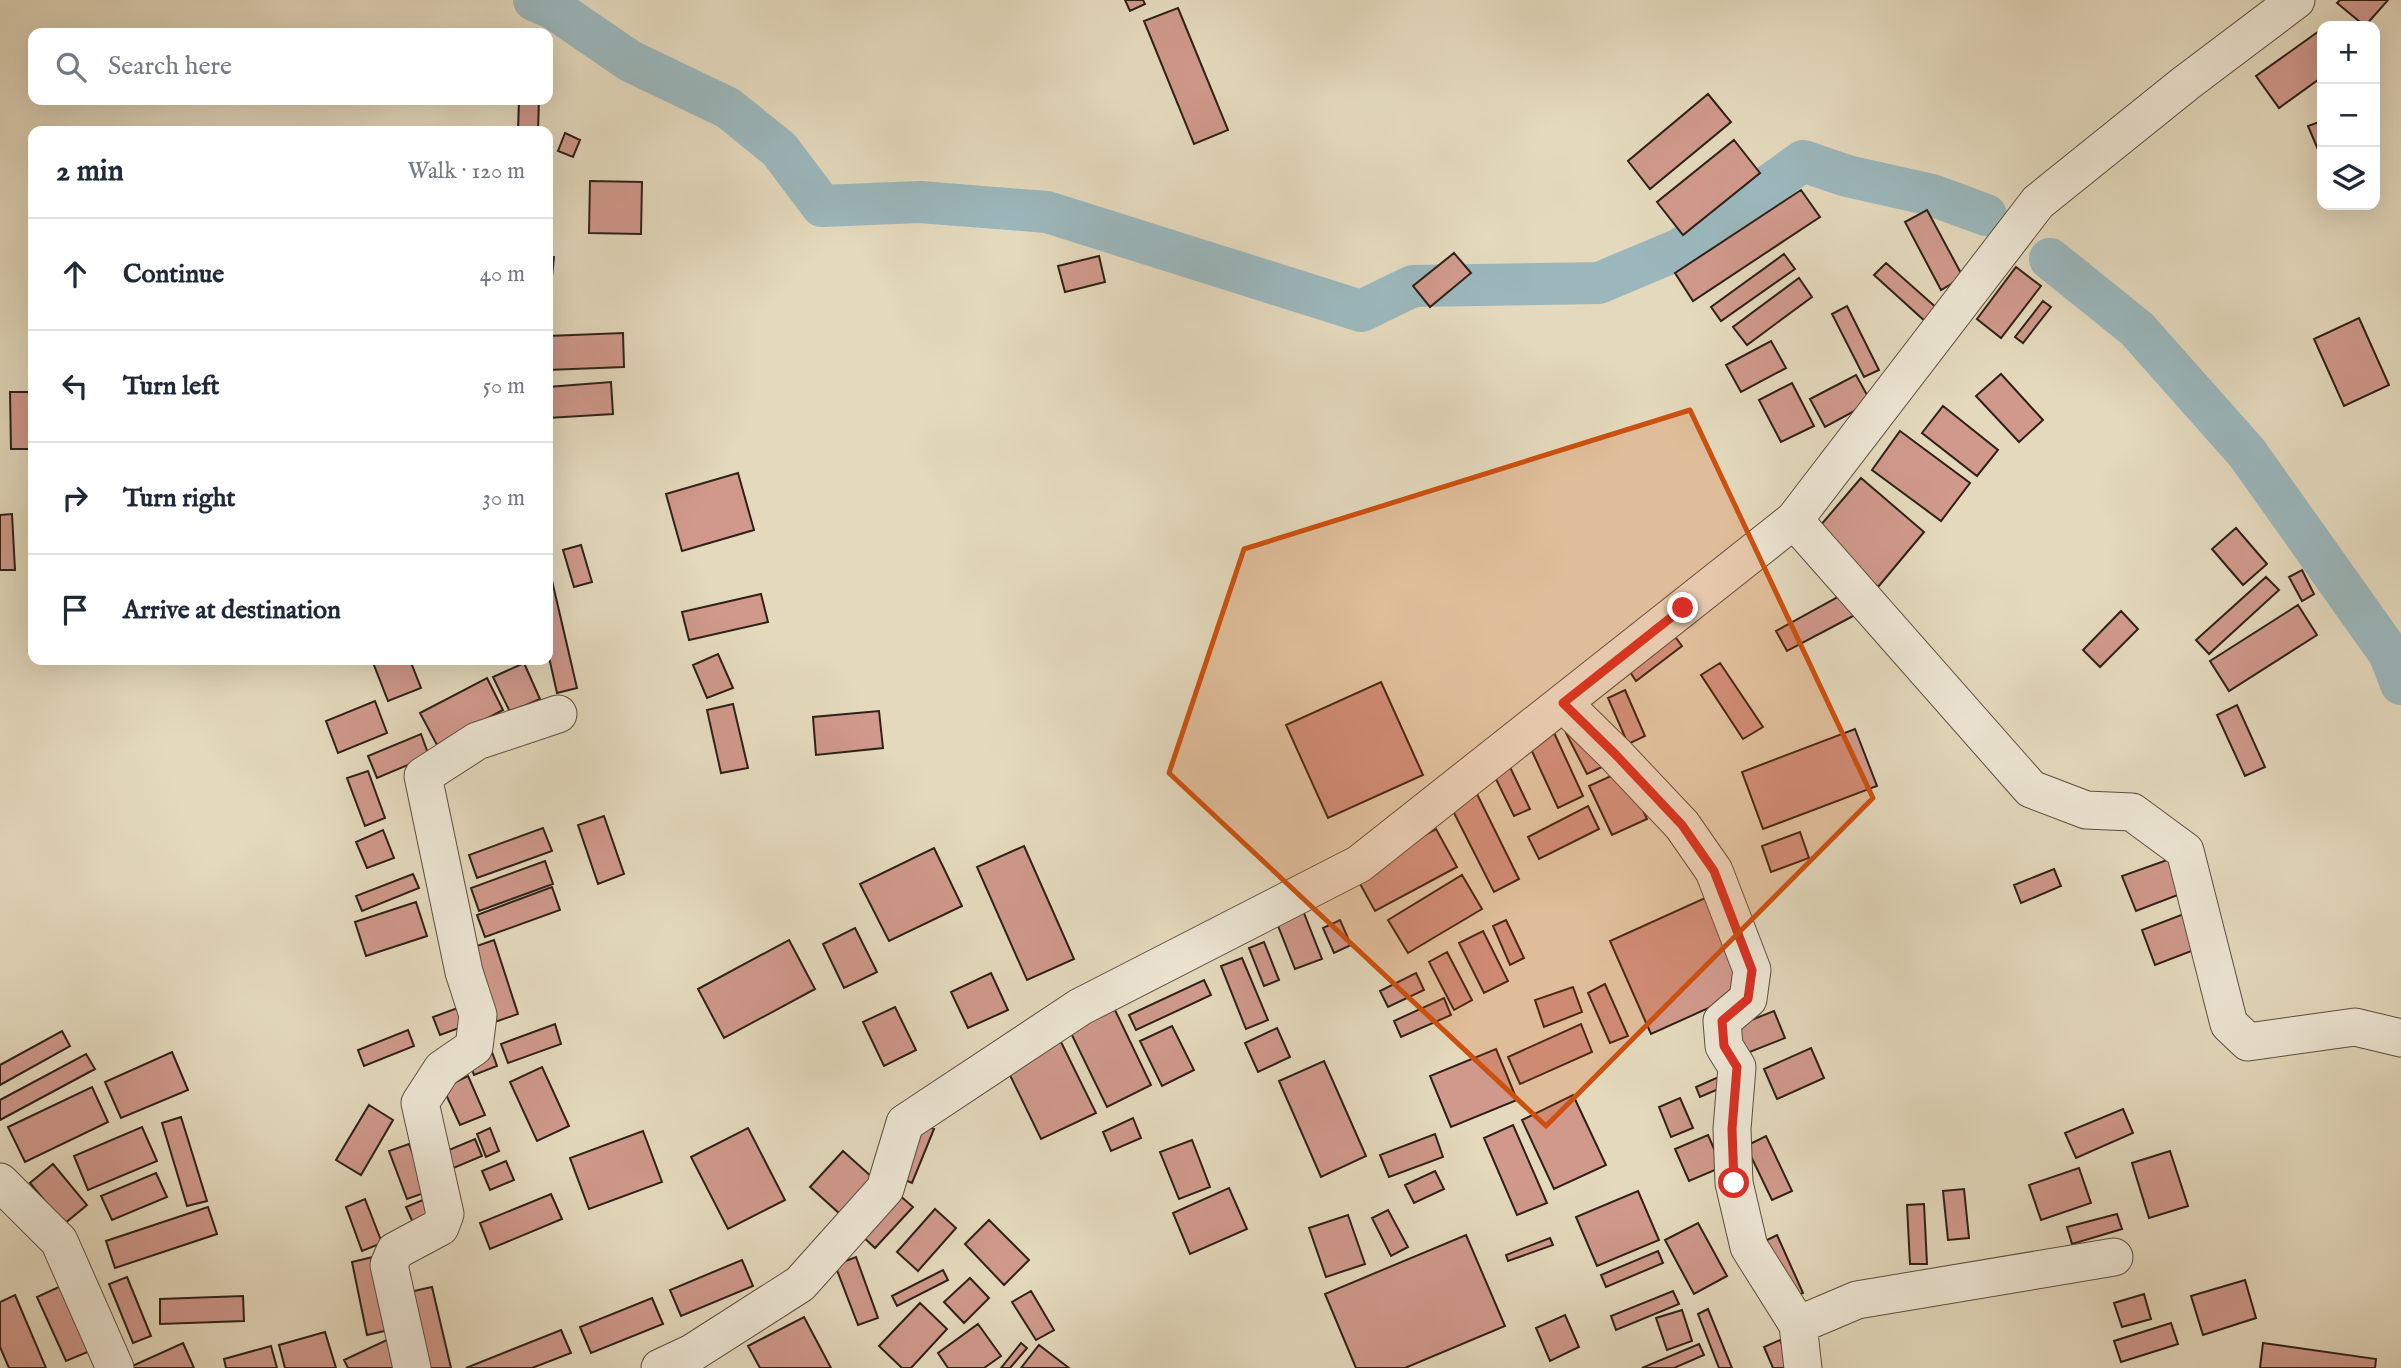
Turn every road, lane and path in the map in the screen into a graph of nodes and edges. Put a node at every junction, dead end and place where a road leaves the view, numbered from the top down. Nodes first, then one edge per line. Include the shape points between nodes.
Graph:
1 (2296, 0) edge
2 (1794, 520) junction
3 (1563, 703) junction
4 (558, 714) dead end
5 (2401, 1038) edge
6 (0, 1182) edge
7 (2114, 1257) dead end
8 (1798, 1325) junction
9 (116, 1368) edge
10 (412, 1368) edge
11 (660, 1368) edge
12 (1803, 1368) edge

1 - 2 street via 2038,202
2 - 3 street
2 - 5 street via 2031,789 2086,810 2132,812 2185,850 2229,1024 2248,1042 2354,1027
3 - 8 street via 1682,825 1714,871 1752,970 1748,999 1722,1021 1724,1046 1737,1067 1734,1183 1749,1247
3 - 11 street via 1359,864 1080,1007 905,1123 885,1188 800,1284 692,1353
4 - 10 street via 477,741 423,776 464,972 478,1016 474,1047 442,1069 420,1103 445,1214 440,1227 395,1251 389,1265
6 - 9 street via 59,1241
7 - 8 street via 1857,1300
8 - 12 street

